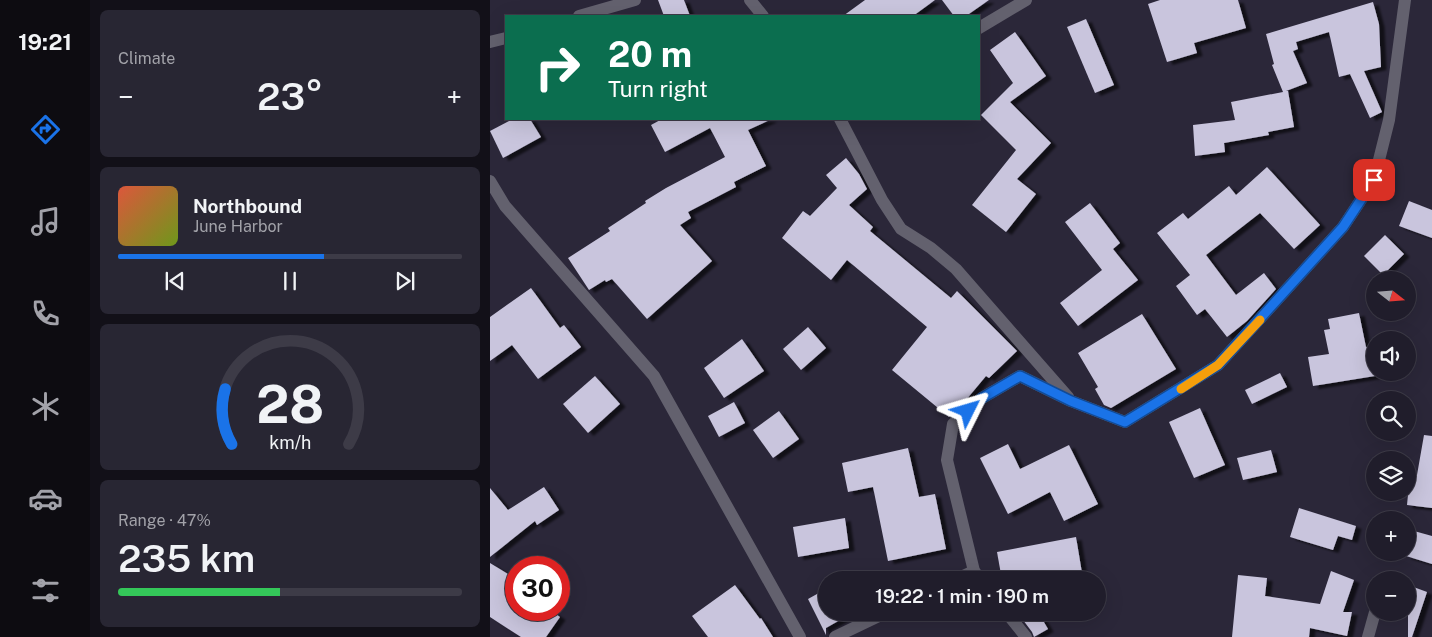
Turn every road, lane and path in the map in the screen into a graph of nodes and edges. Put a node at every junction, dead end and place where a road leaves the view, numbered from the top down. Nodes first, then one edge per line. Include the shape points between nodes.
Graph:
1 (635, 0) edge
2 (750, 0) edge
3 (1026, 0) edge
4 (1404, 0) edge
5 (582, 15) edge
6 (762, 15) edge
7 (980, 27) edge
8 (505, 38) edge
9 (490, 42) edge
10 (841, 120) edge
11 (490, 181) edge
12 (1071, 401) junction
13 (976, 571) edge
14 (868, 621) edge
15 (1013, 621) edge
16 (1372, 621) edge
17 (800, 637) edge
18 (835, 637) edge
19 (1026, 637) edge
20 (1368, 637) edge

1 - 5 street
2 - 6 street
3 - 7 street
4 - 12 street via 1390,120 1374,180 1343,227 1218,365 1125,422
8 - 9 street
10 - 12 street via 882,200 901,229 956,269
11 - 17 street via 505,206 654,376
12 - 13 street via 1020,376 982,398 953,424 947,460
14 - 18 street
15 - 19 street
16 - 20 street

